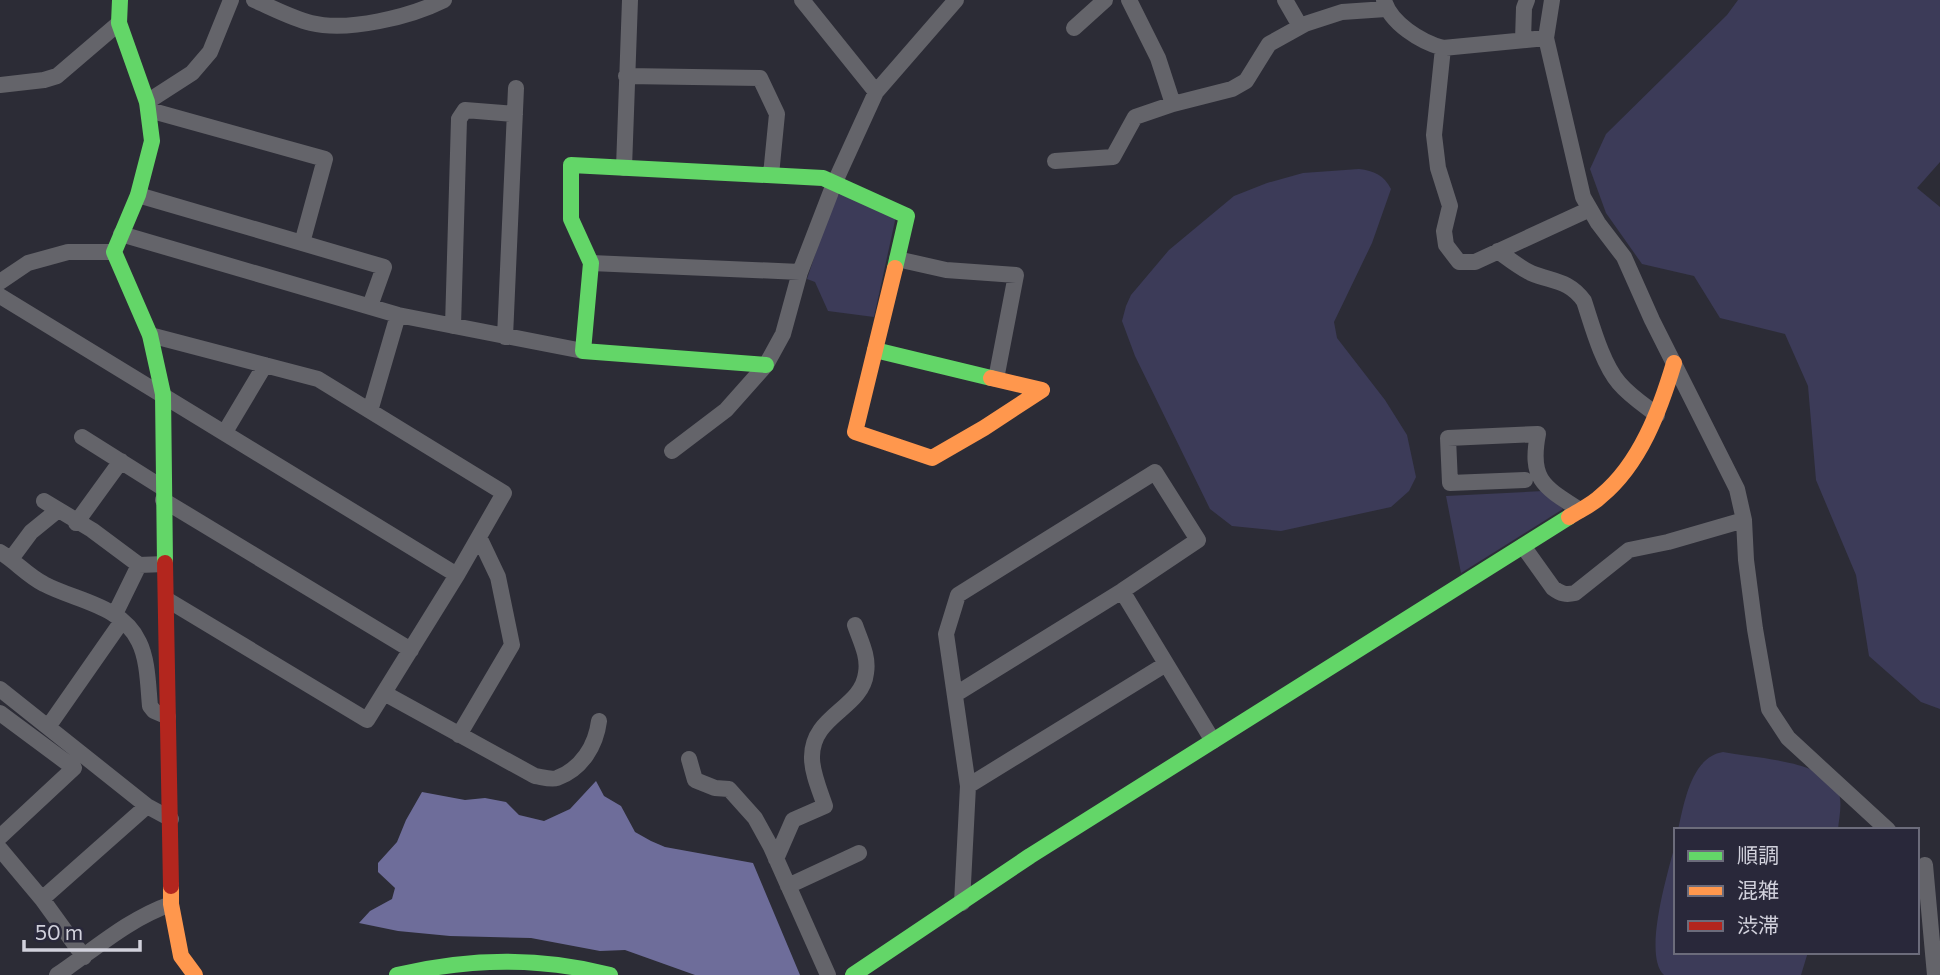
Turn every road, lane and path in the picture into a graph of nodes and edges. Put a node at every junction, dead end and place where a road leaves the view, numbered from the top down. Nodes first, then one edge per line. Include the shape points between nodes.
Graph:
1 (120, 0) edge
2 (231, 0) edge
3 (254, 0) edge
4 (444, 0) edge
5 (630, 0) edge
6 (802, 0) edge
7 (956, 0) edge
8 (1105, 0) edge
9 (1129, 0) edge
10 (1285, 0) edge
11 (1527, 0) edge
12 (1552, 0) edge
13 (1385, 4) edge
14 (118, 23) junction
15 (1300, 26) junction
16 (1074, 28) dead end
17 (1545, 38) junction
18 (1523, 40) junction
19 (1443, 48) junction
20 (626, 76) junction
21 (0, 85) edge
22 (516, 88) dead end
23 (876, 92) junction
24 (1173, 104) junction
25 (148, 106) junction
26 (515, 114) junction
27 (1055, 161) dead end
28 (624, 168) junction
29 (771, 176) junction
30 (834, 184) junction
31 (138, 195) junction
32 (1590, 209) junction
33 (121, 234) junction
34 (302, 243) junction
35 (1498, 251) junction
36 (114, 252) junction
37 (897, 259) junction
38 (591, 262) junction
39 (800, 272) junction
40 (0, 282) edge
41 (0, 296) edge
42 (370, 306) junction
43 (398, 314) junction
44 (453, 326) junction
45 (150, 335) junction
46 (505, 337) junction
47 (875, 350) junction
48 (583, 351) junction
49 (1674, 363) junction
50 (265, 365) junction
51 (766, 365) junction
52 (996, 379) junction
53 (163, 394) junction
54 (370, 411) junction
55 (1657, 415) junction
56 (225, 432) junction
57 (82, 437) dead end
58 (672, 451) dead end
59 (121, 461) junction
60 (1525, 480) dead end
61 (163, 494) junction
62 (44, 501) dead end
63 (58, 510) junction
64 (1580, 510) junction
65 (1744, 520) junction
66 (76, 523) junction
67 (479, 537) junction
68 (1523, 546) junction
69 (6, 556) edge
70 (165, 564) junction
71 (139, 565) junction
72 (457, 575) junction
73 (1122, 591) junction
74 (166, 599) junction
75 (118, 617) junction
76 (855, 625) dead end
77 (411, 650) junction
78 (1166, 664) junction
79 (0, 689) edge
80 (384, 693) junction
81 (956, 694) junction
82 (0, 713) edge
83 (169, 717) junction
84 (599, 722) dead end
85 (48, 727) junction
86 (459, 735) junction
87 (1213, 741) junction
88 (689, 759) dead end
89 (968, 786) junction
90 (147, 806) junction
91 (171, 819) junction
92 (1886, 828) edge
93 (0, 838) edge
94 (0, 849) edge
95 (859, 853) dead end
96 (776, 859) junction
97 (1921, 861) edge
98 (1940, 875) edge
99 (788, 886) junction
100 (42, 900) junction
101 (962, 903) junction
102 (171, 904) junction
103 (84, 957) junction
104 (57, 975) edge
105 (195, 975) edge
106 (397, 975) edge
107 (610, 975) edge
108 (828, 975) edge
109 (853, 975) edge
110 (1935, 975) edge

1 - 14 street
2 - 25 street via 210,52 192,73
3 - 4 street via 312,23 356,25
5 - 20 street
6 - 23 street
7 - 23 street
8 - 16 street
9 - 24 street via 1158,58
10 - 15 street
11 - 18 street
12 - 17 street
13 - 15 street
13 - 19 street via 1410,31
14 - 21 street via 57,76
14 - 25 street
15 - 24 street via 1269,44 1246,81
17 - 18 street
17 - 32 street via 1583,197
18 - 19 street
19 - 35 street via 1434,135 1450,206 1446,245 1458,261 1466,263
20 - 28 street
20 - 29 street via 760,78 777,114
22 - 26 street
23 - 30 street
24 - 27 street via 1135,117 1112,157
25 - 31 street via 152,141
25 - 34 street via 325,159
26 - 44 street via 465,110 459,119
26 - 46 street
28 - 29 street
28 - 38 street via 571,165 571,219
29 - 30 street via 822,178
30 - 37 street via 907,216
30 - 39 street
31 - 33 street
31 - 34 street
32 - 35 street
32 - 49 street via 1624,257
33 - 36 street
33 - 42 street
34 - 42 street via 384,267
35 - 55 street via 1519,267 1578,292 1618,381
36 - 40 street via 68,252 28,262
36 - 45 street
37 - 47 street
37 - 52 street via 946,270 1016,275
38 - 39 street
38 - 48 street
39 - 51 street via 783,334
41 - 53 street
42 - 43 street
43 - 44 street
43 - 54 street
44 - 46 street
45 - 50 street
45 - 53 street
46 - 48 street
47 - 52 street
47 - 52 street via 855,432 932,458 1042,390
48 - 51 street
49 - 55 street
49 - 65 street via 1737,489
50 - 54 street via 318,379
50 - 56 street
51 - 58 street via 726,410
53 - 56 street
53 - 61 street
54 - 67 street via 505,493
55 - 64 street via 1617,481
56 - 72 street
57 - 59 street
59 - 61 street
59 - 66 street
60 - 64 street via 1450,483 1448,438 1538,434 1537,473 1546,486
61 - 70 street
61 - 77 street
62 - 63 street
63 - 66 street
63 - 69 street
64 - 68 street
65 - 68 street via 1629,550 1567,595 1553,588
65 - 92 street via 1769,709 1788,738
66 - 71 street
67 - 72 street
67 - 86 street via 498,577 512,645
68 - 87 street
69 - 75 street via 43,584
70 - 71 street
70 - 74 street
71 - 75 street
72 - 77 street
73 - 78 street
73 - 81 street
73 - 81 street via 1198,540 1155,471 958,595 946,634
74 - 80 street via 367,720
74 - 83 street
75 - 83 street via 140,642 150,706
75 - 85 street
76 - 96 street via 865,652 863,686 819,730 811,759 825,806 793,820
77 - 80 street
78 - 87 street
78 - 89 street
79 - 85 street
80 - 86 street
81 - 89 street
82 - 93 street via 74,768
83 - 91 street
84 - 86 street via 587,755 556,779 535,776
85 - 90 street
87 - 101 street
88 - 96 street via 695,780 729,789 740,798
89 - 101 street
90 - 91 street
90 - 100 street
91 - 102 street
94 - 100 street
95 - 99 street
96 - 99 street
97 - 98 street
97 - 110 street
99 - 108 street
100 - 103 street
101 - 109 street
102 - 103 street via 131,922
102 - 105 street via 181,956
103 - 104 street
106 - 107 street via 470,961 527,960

